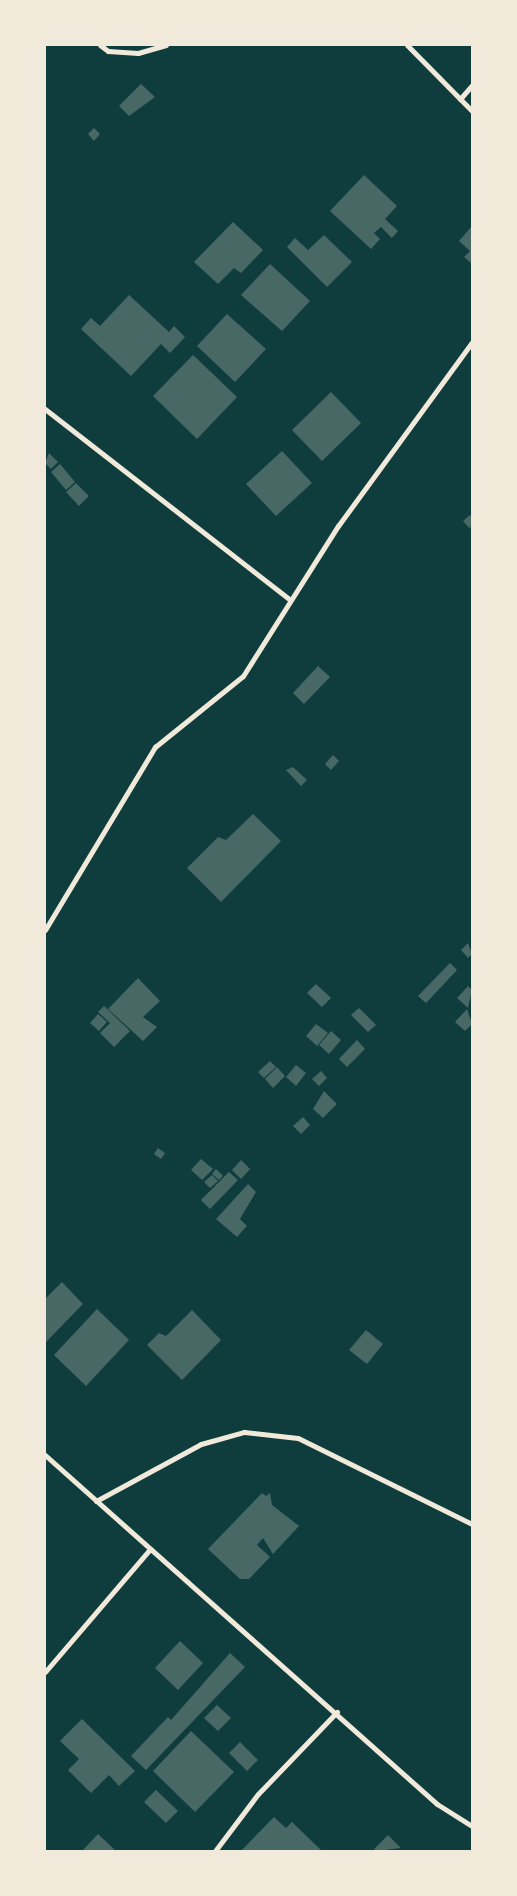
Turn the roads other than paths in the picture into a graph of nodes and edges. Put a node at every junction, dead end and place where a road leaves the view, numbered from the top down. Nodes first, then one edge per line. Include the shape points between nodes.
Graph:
1 (100, 45) edge
2 (166, 45) edge
3 (407, 45) edge
4 (472, 86) edge
5 (460, 99) junction
6 (472, 111) edge
7 (472, 342) edge
8 (45, 409) edge
9 (290, 600) junction
10 (45, 930) edge
11 (45, 1455) edge
12 (96, 1501) junction
13 (472, 1524) edge
14 (150, 1549) junction
15 (45, 1672) edge
16 (337, 1712) junction
17 (472, 1826) edge
18 (215, 1851) edge

1 - 2 street via 108,51 138,53
3 - 5 street
4 - 5 street
5 - 6 street
7 - 9 street
8 - 9 street
9 - 10 street via 243,676 155,747
11 - 12 street
12 - 13 street via 201,1444 244,1432 298,1438
12 - 14 street
14 - 15 street
14 - 16 street
16 - 17 street via 438,1804
16 - 18 street via 258,1794

